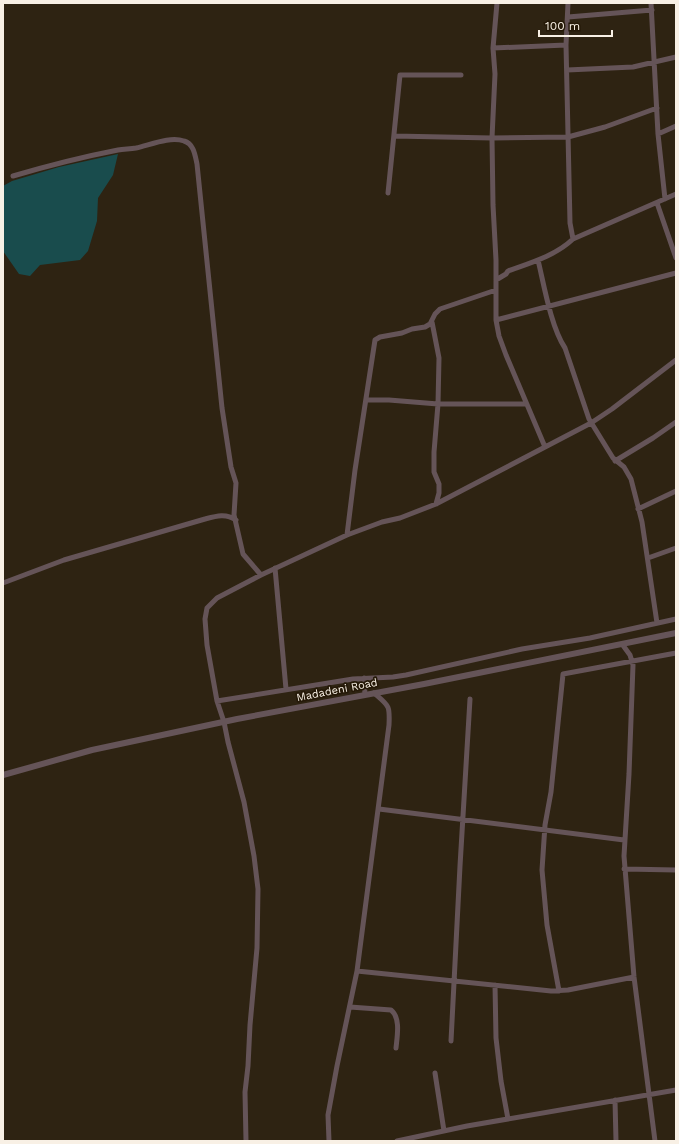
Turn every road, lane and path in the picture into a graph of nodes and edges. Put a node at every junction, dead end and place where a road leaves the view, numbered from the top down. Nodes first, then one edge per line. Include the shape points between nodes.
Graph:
1 (497, 3) edge
2 (568, 3) edge
3 (651, 3) edge
4 (652, 10) junction
5 (568, 17) junction
6 (566, 45) junction
7 (493, 48) junction
8 (676, 57) edge
9 (654, 63) junction
10 (567, 70) junction
11 (461, 75) dead end
12 (657, 108) junction
13 (676, 126) edge
14 (658, 134) junction
15 (394, 136) junction
16 (568, 137) junction
17 (492, 138) junction
18 (12, 176) dead end
19 (388, 193) dead end
20 (676, 194) edge
21 (665, 199) junction
22 (657, 203) junction
23 (573, 239) junction
24 (676, 258) edge
25 (538, 260) junction
26 (676, 273) edge
27 (496, 280) junction
28 (496, 290) junction
29 (550, 306) junction
30 (496, 320) junction
31 (432, 322) junction
32 (676, 360) edge
33 (367, 400) junction
34 (438, 404) junction
35 (526, 404) junction
36 (676, 422) edge
37 (591, 423) junction
38 (545, 447) junction
39 (615, 461) junction
40 (676, 491) edge
41 (436, 504) junction
42 (638, 509) junction
43 (236, 520) junction
44 (347, 535) junction
45 (676, 548) edge
46 (648, 558) junction
47 (275, 568) junction
48 (261, 575) junction
49 (3, 583) edge
50 (676, 619) edge
51 (657, 623) junction
52 (676, 633) edge
53 (622, 644) junction
54 (676, 654) edge
55 (633, 662) junction
56 (364, 678) junction
57 (286, 689) junction
58 (374, 693) junction
59 (365, 695) junction
60 (470, 698) dead end
61 (217, 701) junction
62 (224, 722) junction
63 (3, 774) edge
64 (379, 809) junction
65 (463, 820) junction
66 (545, 831) junction
67 (624, 840) junction
68 (624, 869) junction
69 (676, 870) edge
70 (357, 971) junction
71 (634, 977) junction
72 (455, 981) junction
73 (495, 985) junction
74 (559, 991) junction
75 (350, 1007) junction
76 (451, 1041) dead end
77 (396, 1048) dead end
78 (435, 1074) dead end
79 (676, 1090) edge
80 (648, 1094) junction
81 (615, 1100) junction
82 (508, 1119) junction
83 (444, 1131) junction
84 (246, 1141) edge
85 (329, 1141) edge
86 (397, 1141) edge
87 (616, 1141) edge
88 (655, 1141) edge

1 - 7 street
2 - 5 street
3 - 4 street
4 - 5 street
4 - 9 street
5 - 6 street
6 - 7 street
6 - 10 street
7 - 17 street via 495,74
8 - 9 street
9 - 10 street
9 - 12 street
10 - 16 street
11 - 15 street via 400,76
12 - 14 street
12 - 16 street
13 - 14 street
14 - 21 street
15 - 17 street
15 - 19 street
16 - 17 street
16 - 23 street via 570,223
17 - 27 street
18 - 43 street via 85,157 165,141 185,141 191,146 198,171 222,408 236,483
20 - 21 street
21 - 22 street
22 - 23 street
22 - 24 street
23 - 25 street via 565,247
25 - 27 street via 508,271
25 - 29 street
26 - 29 street
27 - 28 street
28 - 30 street
28 - 31 street via 440,309
29 - 30 street
29 - 37 street
30 - 35 street via 499,336
31 - 33 street via 425,327 377,338 374,344
31 - 34 street via 439,358
32 - 37 street
33 - 34 street
33 - 44 street
34 - 35 street
34 - 41 street via 434,452 434,472 439,484
35 - 38 street
36 - 39 street
37 - 38 street
37 - 39 street
38 - 41 street
39 - 42 street via 627,470
40 - 42 street
41 - 44 street
42 - 46 street
43 - 48 street via 243,554
43 - 49 street via 227,516 205,518 64,560
44 - 47 street
45 - 46 street
46 - 51 street
47 - 48 street
47 - 57 street
48 - 61 street via 217,598 205,613 206,645
50 - 51 street
51 - 56 street via 605,636 488,656 393,678
52 - 53 street, Madadeni Road
53 - 55 street
53 - 58 street, Madadeni Road
54 - 55 street
55 - 66 street via 563,674
55 - 67 street
56 - 57 street
56 - 59 street
57 - 61 street
58 - 59 street, Madadeni Road
58 - 64 street via 388,705 390,712
59 - 62 street, Madadeni Road
60 - 65 street
61 - 62 street
62 - 63 street, Madadeni Road via 92,750
62 - 84 street via 244,802 258,889 257,948 245,1092
64 - 65 street
64 - 70 street
65 - 66 street
65 - 72 street
66 - 67 street
66 - 74 street via 543,884 547,925
67 - 68 street
68 - 69 street
68 - 71 street
70 - 72 street
70 - 75 street
71 - 74 street
71 - 80 street
72 - 73 street
72 - 76 street
73 - 74 street
73 - 82 street via 496,1038
75 - 77 street via 391,1010 397,1019
75 - 85 street via 330,1101
78 - 83 street
79 - 80 street
80 - 81 street
80 - 88 street
81 - 82 street
81 - 87 street
82 - 83 street
83 - 86 street

